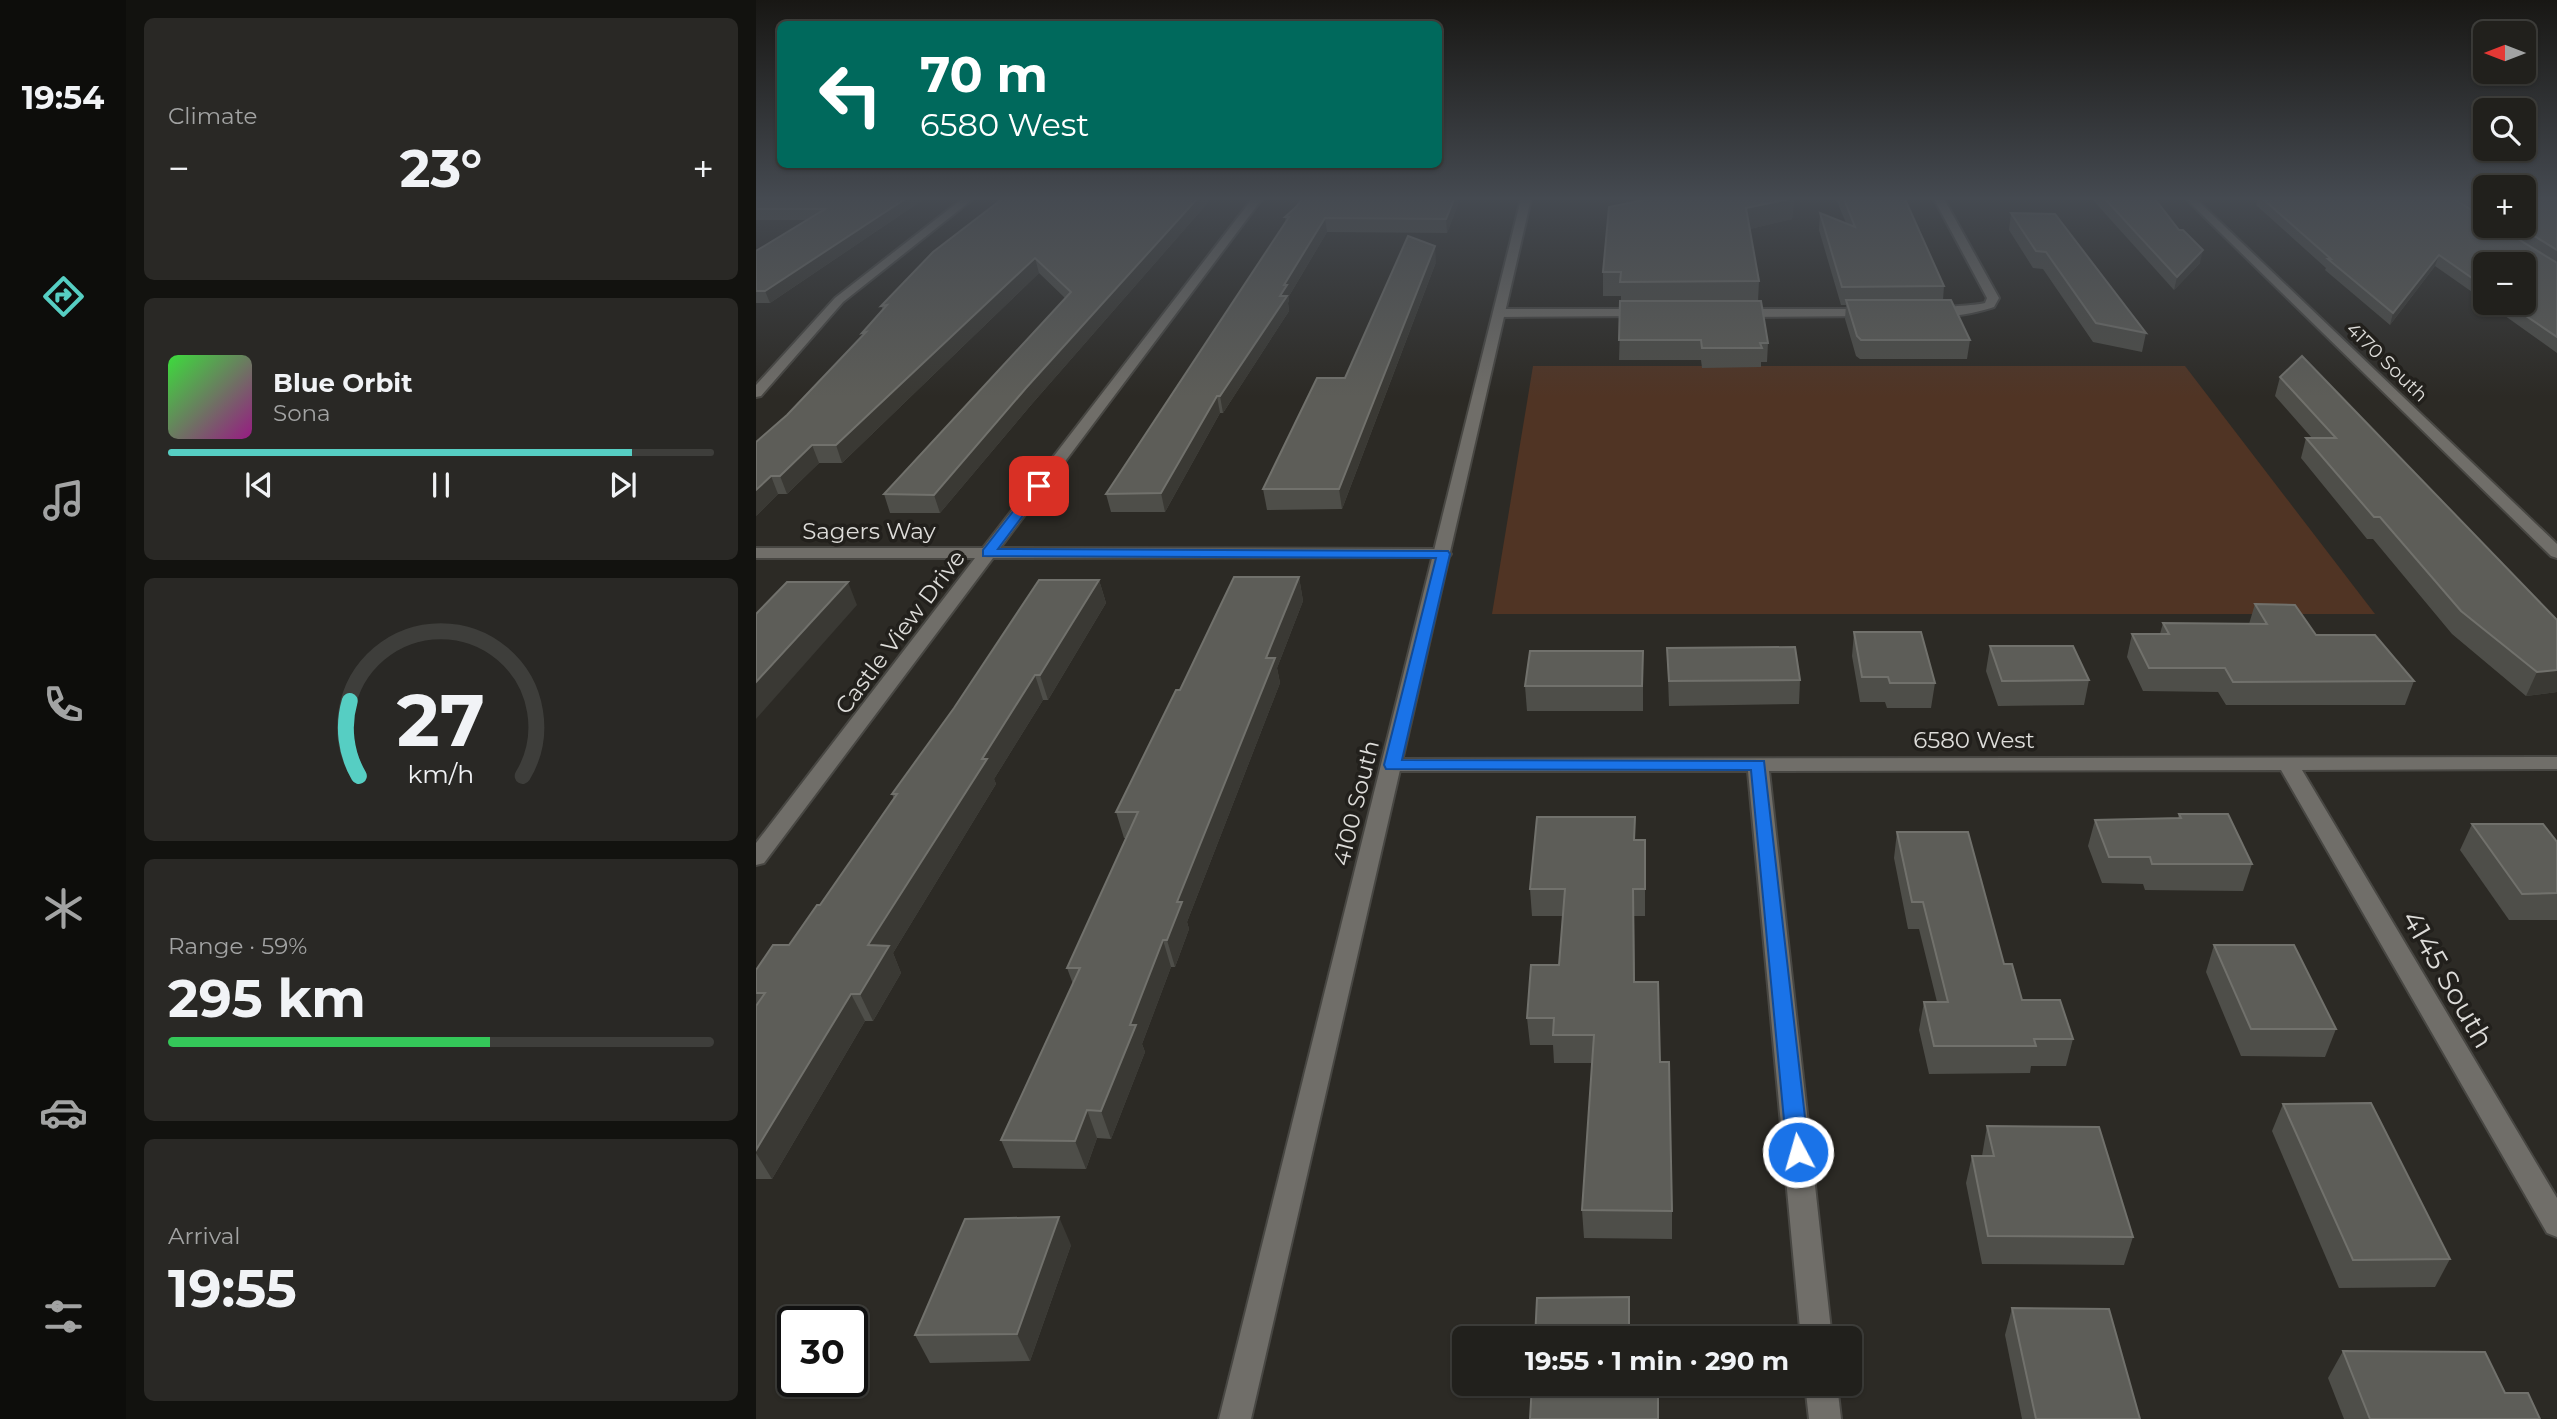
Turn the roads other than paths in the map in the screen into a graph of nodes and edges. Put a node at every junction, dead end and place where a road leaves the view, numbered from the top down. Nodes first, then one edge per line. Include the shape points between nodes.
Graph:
1 (883, 265) edge
2 (1207, 265) edge
3 (1510, 265) edge
4 (1976, 265) edge
5 (2259, 265) edge
6 (1499, 313) junction
7 (1651, 313) edge
8 (1719, 313) edge
9 (1885, 313) edge
10 (1912, 313) edge
11 (756, 393) edge
12 (756, 553) edge
13 (988, 553) junction
14 (1443, 554) junction
15 (2557, 554) edge
16 (2288, 764) junction
17 (2557, 764) edge
18 (1392, 765) junction
19 (1758, 765) junction
20 (756, 858) edge
21 (2557, 1224) edge
22 (1816, 1326) edge
23 (1822, 1396) edge
24 (1235, 1419) edge
25 (1825, 1419) edge

1 - 11 street via 838,300
2 - 13 street, Castle View Drive
3 - 6 street, 4100 South
4 - 10 street via 1993,302 1970,312
5 - 15 street, 4170 South
6 - 7 street
6 - 14 street, 4100 South
8 - 9 street
12 - 13 street, Sagers Way
13 - 14 street, Sagers Way
13 - 20 street, Castle View Drive
14 - 18 street, 4100 South
16 - 17 street, 6580 West
16 - 19 street, 6580 West
16 - 21 street, 4145 South
18 - 19 street, 6580 West
18 - 24 street, 4100 South
19 - 22 street
23 - 25 street

